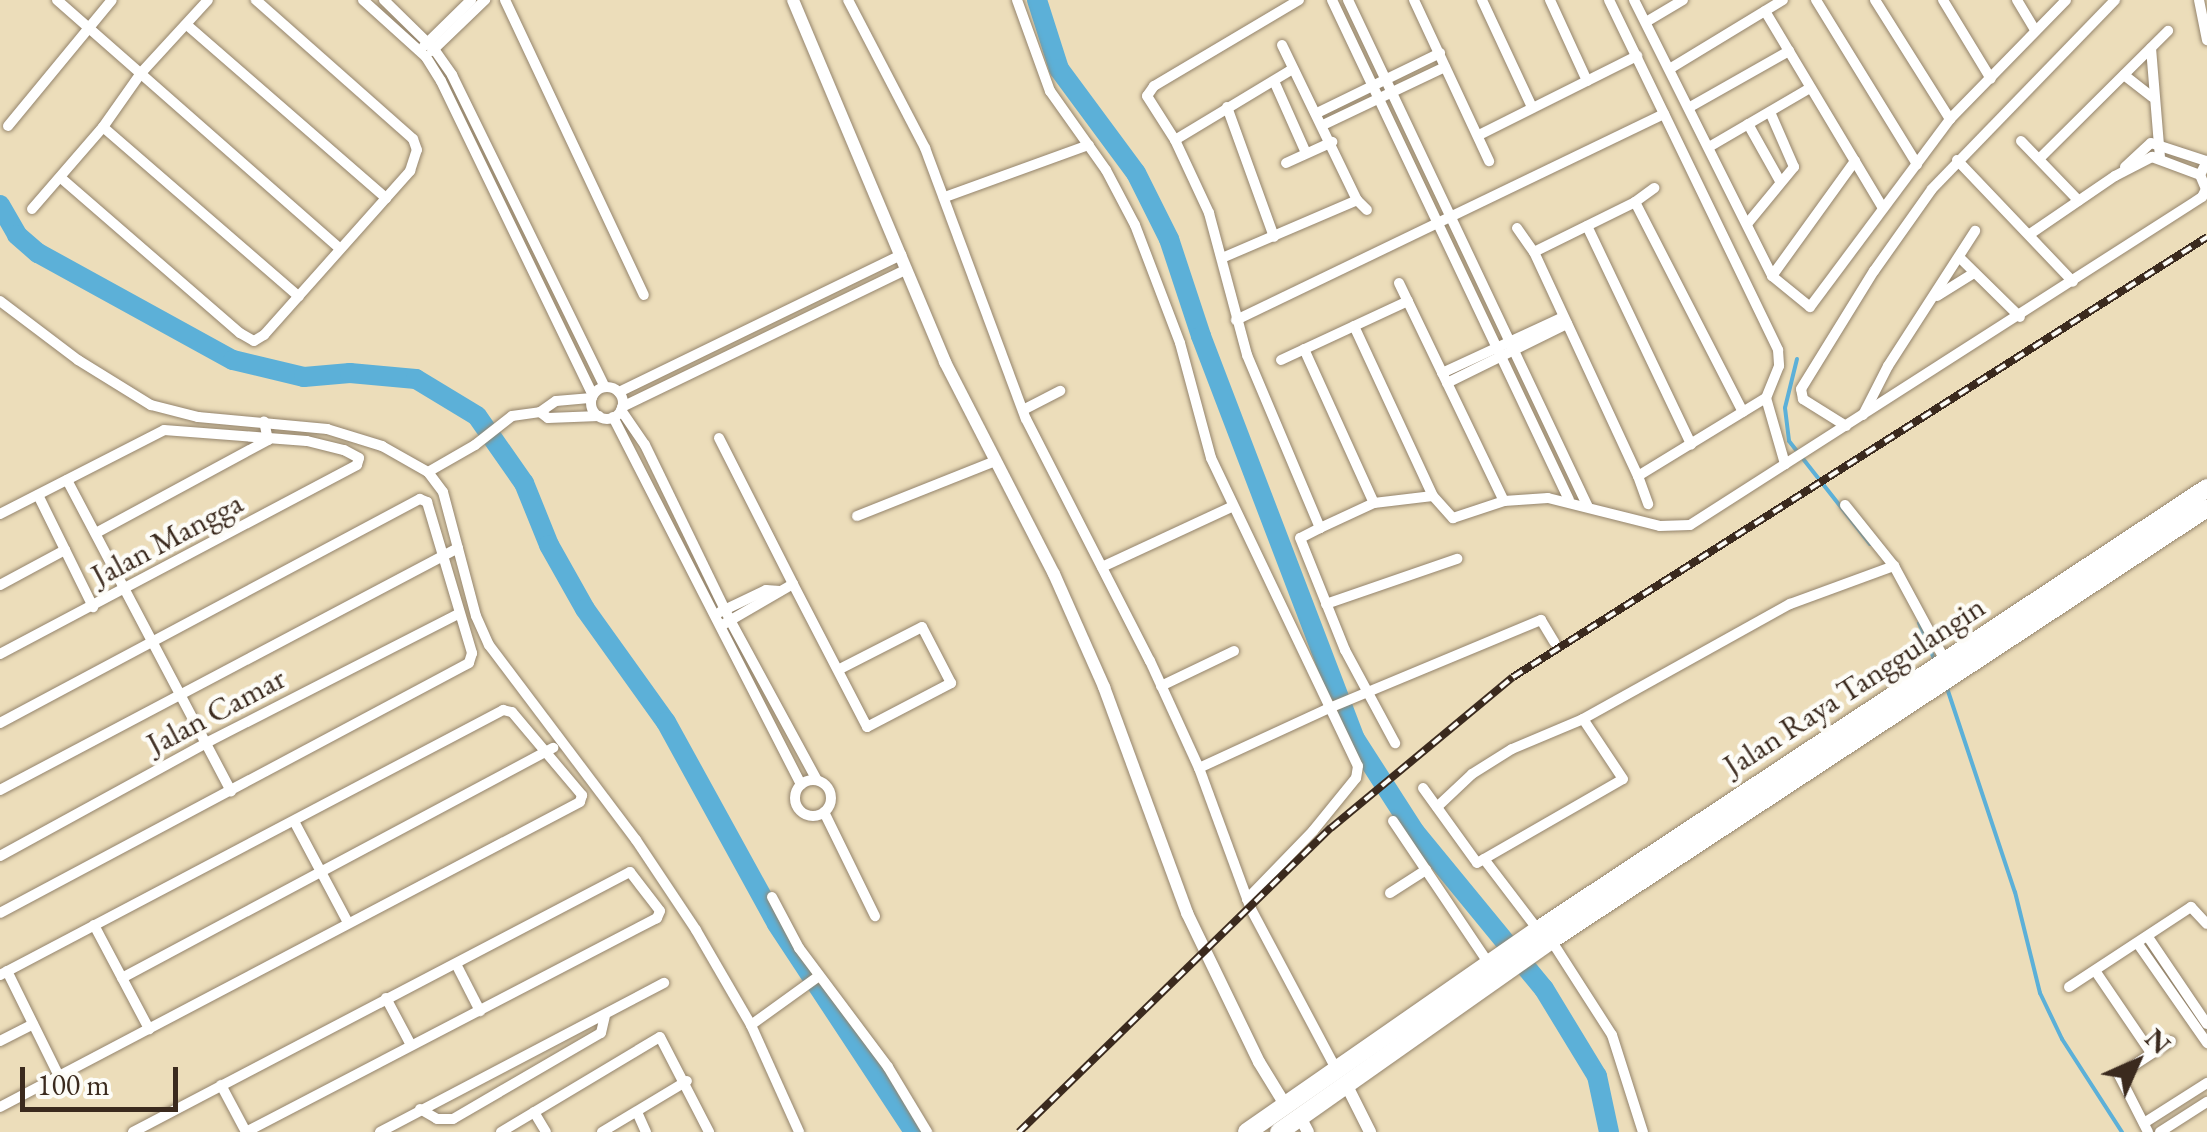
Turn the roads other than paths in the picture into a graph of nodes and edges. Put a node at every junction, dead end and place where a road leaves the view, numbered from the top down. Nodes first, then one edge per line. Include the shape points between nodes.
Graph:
1 (57, 0) edge
2 (112, 0) edge
3 (208, 0) edge
4 (256, 0) edge
5 (364, 0) edge
6 (384, 0) edge
7 (471, 0) edge
8 (485, 0) edge
9 (505, 0) edge
10 (794, 0) edge
11 (848, 0) edge
12 (1017, 0) edge
13 (1299, 0) edge
14 (1332, 0) edge
15 (1348, 0) edge
16 (1414, 0) edge
17 (1482, 0) edge
18 (1550, 0) edge
19 (1609, 0) edge
20 (1634, 0) edge
21 (1683, 0) edge
22 (1784, 0) edge
23 (1816, 0) edge
24 (1875, 0) edge
25 (1944, 0) edge
26 (2017, 0) edge
27 (2066, 0) edge
28 (2115, 0) edge
29 (2199, 0) edge
30 (1765, 11) junction
31 (1646, 22) junction
32 (186, 25) junction
33 (89, 28) junction
34 (2035, 30) junction
35 (2168, 31) dead end
36 (2207, 40) edge
37 (1282, 46) dead end
38 (2150, 48) junction
39 (427, 50) junction
40 (1788, 50) junction
41 (1440, 53) junction
42 (1637, 56) junction
43 (1445, 66) junction
44 (1672, 68) junction
45 (1291, 70) junction
46 (141, 73) junction
47 (2124, 75) junction
48 (1990, 79) junction
49 (1386, 80) junction
50 (1274, 81) junction
51 (1587, 81) junction
52 (1373, 86) junction
53 (1810, 88) junction
54 (1392, 92) junction
55 (2152, 97) junction
56 (1378, 99) junction
57 (1532, 107) junction
58 (1690, 107) junction
59 (1226, 108) junction
60 (1316, 112) junction
61 (1770, 112) junction
62 (1664, 114) junction
63 (1950, 120) junction
64 (1748, 124) junction
65 (1324, 125) junction
66 (8, 126) dead end
67 (103, 127) junction
68 (1479, 135) junction
69 (1175, 140) junction
70 (2021, 141) dead end
71 (1332, 142) junction
72 (2162, 144) junction
73 (1089, 145) junction
74 (1709, 147) junction
75 (1306, 153) junction
76 (2160, 157) junction
77 (2039, 159) junction
78 (1489, 160) dead end
79 (1957, 160) junction
80 (1855, 161) junction
81 (2207, 161) edge
82 (1286, 163) dead end
83 (1916, 164) junction
84 (2200, 174) junction
85 (2115, 176) junction
86 (61, 178) junction
87 (1780, 181) junction
88 (1654, 188) dead end
89 (945, 197) junction
90 (386, 198) junction
91 (1356, 200) junction
92 (2079, 201) junction
93 (1636, 202) junction
94 (1883, 208) junction
95 (32, 209) dead end
96 (1367, 210) dead end
97 (1450, 214) junction
98 (1438, 220) junction
99 (1747, 224) junction
100 (1587, 226) junction
101 (527, 228) junction
102 (1517, 228) dead end
103 (1975, 231) dead end
104 (515, 234) junction
105 (2030, 234) junction
106 (1274, 237) junction
107 (339, 248) junction
108 (1534, 252) junction
109 (901, 255) junction
110 (1222, 258) junction
111 (1960, 258) junction
112 (905, 270) junction
113 (1974, 273) junction
114 (1772, 276) junction
115 (2073, 282) junction
116 (1399, 283) dead end
117 (644, 295) dead end
118 (299, 296) junction
119 (1931, 300) junction
120 (0, 301) edge
121 (1408, 301) junction
122 (2020, 317) junction
123 (1236, 320) junction
124 (1565, 321) junction
125 (1354, 326) junction
126 (728, 340) junction
127 (1513, 346) junction
128 (1304, 349) junction
129 (1500, 352) junction
130 (736, 354) junction
131 (1281, 360) dead end
132 (1445, 378) junction
133 (605, 387) junction
134 (619, 392) junction
135 (1060, 392) dead end
136 (592, 397) junction
137 (1766, 398) junction
138 (1023, 410) junction
139 (540, 412) junction
140 (618, 412) junction
141 (1743, 412) junction
142 (599, 416) junction
143 (1862, 416) junction
144 (264, 421) junction
145 (1846, 426) junction
146 (718, 438) dead end
147 (268, 440) junction
148 (1690, 444) junction
149 (995, 460) junction
150 (1790, 462) junction
151 (428, 472) junction
152 (1638, 476) junction
153 (67, 480) junction
154 (38, 494) junction
155 (1434, 496) junction
156 (1569, 500) junction
157 (2203, 501) edge
158 (1504, 502) junction
159 (1374, 503) junction
160 (1648, 504) dead end
161 (1587, 505) junction
162 (1845, 505) dead end
163 (1231, 508) junction
164 (0, 514) edge
165 (858, 516) dead end
166 (1320, 528) junction
167 (96, 534) junction
168 (458, 548) junction
169 (66, 550) junction
170 (442, 556) junction
171 (1457, 559) dead end
172 (1102, 567) junction
173 (1889, 568) junction
174 (793, 584) junction
175 (0, 585) edge
176 (125, 590) junction
177 (1326, 604) junction
178 (93, 607) junction
179 (458, 614) junction
180 (728, 614) junction
181 (716, 621) junction
182 (153, 642) junction
183 (1554, 642) dead end
184 (1234, 651) dead end
185 (0, 654) edge
186 (1947, 667) junction
187 (838, 670) junction
188 (1162, 686) junction
189 (1364, 693) junction
190 (180, 694) junction
191 (778, 707) junction
192 (1332, 707) junction
193 (764, 714) junction
194 (1583, 718) junction
195 (0, 723) edge
196 (562, 742) junction
197 (206, 743) junction
198 (1395, 743) dead end
199 (548, 752) junction
200 (1199, 768) junction
201 (817, 780) junction
202 (801, 785) junction
203 (1423, 788) dead end
204 (0, 790) edge
205 (231, 791) junction
206 (1437, 807) junction
207 (824, 812) junction
208 (1393, 821) dead end
209 (295, 822) junction
210 (0, 856) edge
211 (1484, 859) junction
212 (320, 870) junction
213 (1426, 870) junction
214 (665, 886) junction
215 (1390, 893) dead end
216 (648, 894) junction
217 (772, 897) dead end
218 (1247, 898) junction
219 (0, 914) edge
220 (875, 916) dead end
221 (347, 922) junction
222 (2207, 924) edge
223 (94, 925) junction
224 (2148, 936) junction
225 (1543, 937) junction
226 (2138, 944) junction
227 (456, 964) junction
228 (1497, 965) junction
229 (2096, 972) junction
230 (4, 973) edge
231 (818, 977) junction
232 (122, 978) junction
233 (664, 983) dead end
234 (2069, 987) dead end
235 (386, 998) junction
236 (480, 1011) junction
237 (605, 1016) junction
238 (2207, 1022) edge
239 (33, 1024) junction
240 (751, 1025) junction
241 (148, 1028) junction
242 (0, 1041) edge
243 (2171, 1041) dead end
244 (2207, 1043) edge
245 (411, 1046) junction
246 (2150, 1052) junction
247 (59, 1076) junction
248 (1342, 1077) junction
249 (686, 1081) junction
250 (2207, 1082) edge
251 (221, 1085) junction
252 (2207, 1102) edge
253 (0, 1107) edge
254 (420, 1109) junction
255 (534, 1112) junction
256 (638, 1112) junction
257 (1298, 1119) edge
258 (2146, 1128) edge
259 (140, 1130) edge
260 (608, 1130) edge
261 (246, 1132) edge
262 (380, 1132) edge
263 (501, 1132) edge
264 (546, 1132) edge
265 (646, 1132) edge
266 (709, 1132) edge
267 (799, 1132) edge
268 (928, 1132) edge
269 (1248, 1132) edge
270 (1279, 1132) edge
271 (1370, 1132) edge
272 (1644, 1132) edge
273 (2160, 1132) edge

1 - 33 street
2 - 33 street
3 - 32 street
4 - 90 street via 416,143 412,167
5 - 39 street
6 - 39 street
7 - 39 street
8 - 39 street
9 - 117 street
10 - 109 street
11 - 89 street
12 - 73 street via 1050,92
13 - 69 street via 1154,86 1148,100
14 - 52 street
15 - 49 street
16 - 41 street
17 - 57 street
18 - 51 street
19 - 42 street
20 - 31 street
21 - 31 street
22 - 30 street
23 - 83 street
24 - 63 street
25 - 48 street
26 - 34 street
27 - 34 street
28 - 79 street
29 - 36 street
30 - 40 street
30 - 44 street
31 - 44 street
32 - 46 street
32 - 90 street
33 - 46 street
33 - 66 street
34 - 48 street
35 - 38 street
37 - 45 street
38 - 47 street
38 - 55 street
39 - 101 street
39 - 104 street
40 - 53 street
40 - 58 street
41 - 43 street
41 - 49 street
42 - 51 street
42 - 62 street
43 - 54 street
43 - 68 street
44 - 58 street
45 - 50 street
45 - 60 street
46 - 67 street
46 - 107 street
47 - 55 street
47 - 77 street
48 - 63 street
49 - 52 street
49 - 54 street
50 - 59 street
50 - 75 street
51 - 57 street
52 - 56 street
52 - 60 street
53 - 61 street
53 - 80 street
54 - 56 street
54 - 97 street
55 - 72 street
56 - 65 street
56 - 98 street
57 - 68 street
58 - 74 street
59 - 69 street
59 - 106 street
60 - 65 street
61 - 64 street
61 - 87 street via 1794,164
62 - 97 street
62 - 137 street via 1778,350
63 - 83 street
64 - 74 street
64 - 87 street
65 - 71 street
67 - 86 street
67 - 118 street
68 - 78 street
69 - 110 street
70 - 77 street
71 - 75 street
71 - 91 street
72 - 76 street
72 - 81 street
72 - 85 street via 2145,146
73 - 89 street
73 - 163 street via 1136,225
74 - 99 street
75 - 82 street
76 - 84 street
76 - 85 street
77 - 92 street
79 - 105 street
79 - 145 street via 1874,271 1802,389 1803,399
80 - 94 street
80 - 114 street
81 - 84 street
83 - 94 street
84 - 115 street via 2202,197
85 - 92 street
86 - 95 street
86 - 118 street via 247,338 264,335
87 - 99 street
88 - 93 street
89 - 138 street
90 - 107 street
91 - 96 street
91 - 106 street
92 - 105 street
93 - 100 street
93 - 141 street
94 - 114 street via 1815,305 1804,306
97 - 98 street
97 - 127 street
98 - 123 street
98 - 129 street
99 - 114 street
100 - 108 street
100 - 148 street
101 - 104 street
101 - 133 street
102 - 108 street
103 - 111 street
104 - 136 street
105 - 115 street
106 - 110 street
107 - 118 street
108 - 124 street
109 - 112 street
109 - 126 street
110 - 123 street
111 - 113 street
111 - 119 street
112 - 130 street
112 - 149 street
113 - 119 street
113 - 122 street
115 - 122 street
116 - 121 street
119 - 143 street
120 - 144 street via 150,405 198,417
121 - 125 street
121 - 132 street
122 - 143 street
123 - 166 street
124 - 127 street
124 - 152 street
125 - 128 street
125 - 155 street
126 - 130 street
126 - 134 street
127 - 129 street
127 - 161 street
128 - 131 street
128 - 159 street
129 - 132 street
129 - 156 street
130 - 140 street
132 - 158 street
133 - 134 street
133 - 136 street
134 - 140 street
135 - 138 street
136 - 139 street via 556,401
136 - 142 street
137 - 141 street
137 - 150 street
138 - 172 street
139 - 142 street via 548,418
139 - 151 street via 506,419
140 - 142 street
140 - 180 street via 644,445
140 - 181 street
141 - 148 street
143 - 145 street
144 - 147 street
144 - 151 street via 356,437
145 - 150 street
146 - 174 street
147 - 153 street via 164,430
147 - 167 street
147 - 176 street, Jalan Mangga via 306,441 359,458
148 - 152 street
149 - 165 street
149 - 257 street via 1104,687 1186,913 1259,1062
150 - 161 street via 1690,525 1660,526
151 - 168 street via 443,492
152 - 160 street
153 - 154 street
153 - 167 street
154 - 164 street
154 - 169 street
155 - 158 street via 1454,518
155 - 159 street
156 - 158 street
156 - 161 street
157 - 186 highway, Jalan Raya Tanggulangin
159 - 166 street
162 - 173 street
163 - 172 street
163 - 192 street
166 - 177 street via 1300,538
167 - 176 street
168 - 170 street
168 - 196 street via 482,633
169 - 175 street
169 - 178 street
170 - 179 street
170 - 182 street via 420,498
170 - 190 street
171 - 177 street
172 - 188 street
173 - 186 street
173 - 194 street via 1790,604
174 - 180 street
174 - 187 street
176 - 178 street, Jalan Mangga
176 - 182 street
177 - 189 street
178 - 185 street, Jalan Mangga
179 - 197 street, Jalan Camar
179 - 205 street via 469,663
180 - 181 street
180 - 191 street
181 - 193 street
182 - 190 street
182 - 195 street
183 - 189 street via 1541,620
184 - 188 street
186 - 225 highway, Jalan Raya Tanggulangin
187 - 187 street via 922,627 951,684 867,727
188 - 200 street
189 - 192 street
189 - 198 street
190 - 197 street
190 - 204 street
191 - 193 street
191 - 201 street
192 - 200 street
192 - 218 street via 1358,766 1356,778
193 - 202 street
194 - 206 street via 1512,749
194 - 211 street via 1623,779
196 - 199 street
196 - 214 street
197 - 205 street
197 - 210 street, Jalan Camar
199 - 209 street via 506,709
199 - 212 street
199 - 221 street via 582,795 580,802
200 - 218 street
201 - 202 street
201 - 207 street via 830,790
202 - 207 street via 800,809
203 - 206 street
205 - 219 street
206 - 211 street via 1473,861
207 - 220 street
208 - 213 street
209 - 212 street
209 - 223 street
211 - 225 street
212 - 221 street
212 - 232 street
213 - 215 street
213 - 228 street
214 - 216 street
214 - 240 street
216 - 227 street via 630,872
216 - 236 street via 660,910 656,918
217 - 231 street
218 - 248 street
221 - 241 street
222 - 224 street via 2191,906
223 - 230 street
223 - 232 street
224 - 226 street
224 - 238 street
225 - 228 highway, Jalan Raya Tanggulangin
225 - 272 street via 1612,1035
226 - 229 street
226 - 244 street
227 - 235 street
227 - 236 street
228 - 248 highway, Jalan Raya Tanggulangin
229 - 234 street
229 - 246 street
230 - 239 street
231 - 240 street
231 - 268 street
232 - 241 street
233 - 237 street
235 - 245 street
235 - 251 street
236 - 245 street
237 - 254 street
237 - 254 street via 601,1033 453,1119
239 - 242 street
239 - 247 street
240 - 267 street
241 - 247 street
243 - 246 street
245 - 261 street
246 - 258 street via 2118,1080
247 - 253 street
248 - 257 highway, Jalan Raya Tanggulangin
248 - 271 street
249 - 255 street via 657,1038
249 - 256 street
249 - 266 street
250 - 258 street
251 - 259 street
251 - 261 street
252 - 273 street
254 - 262 street
255 - 263 street
255 - 264 street
256 - 260 street
256 - 265 street
257 - 269 highway
257 - 270 highway

